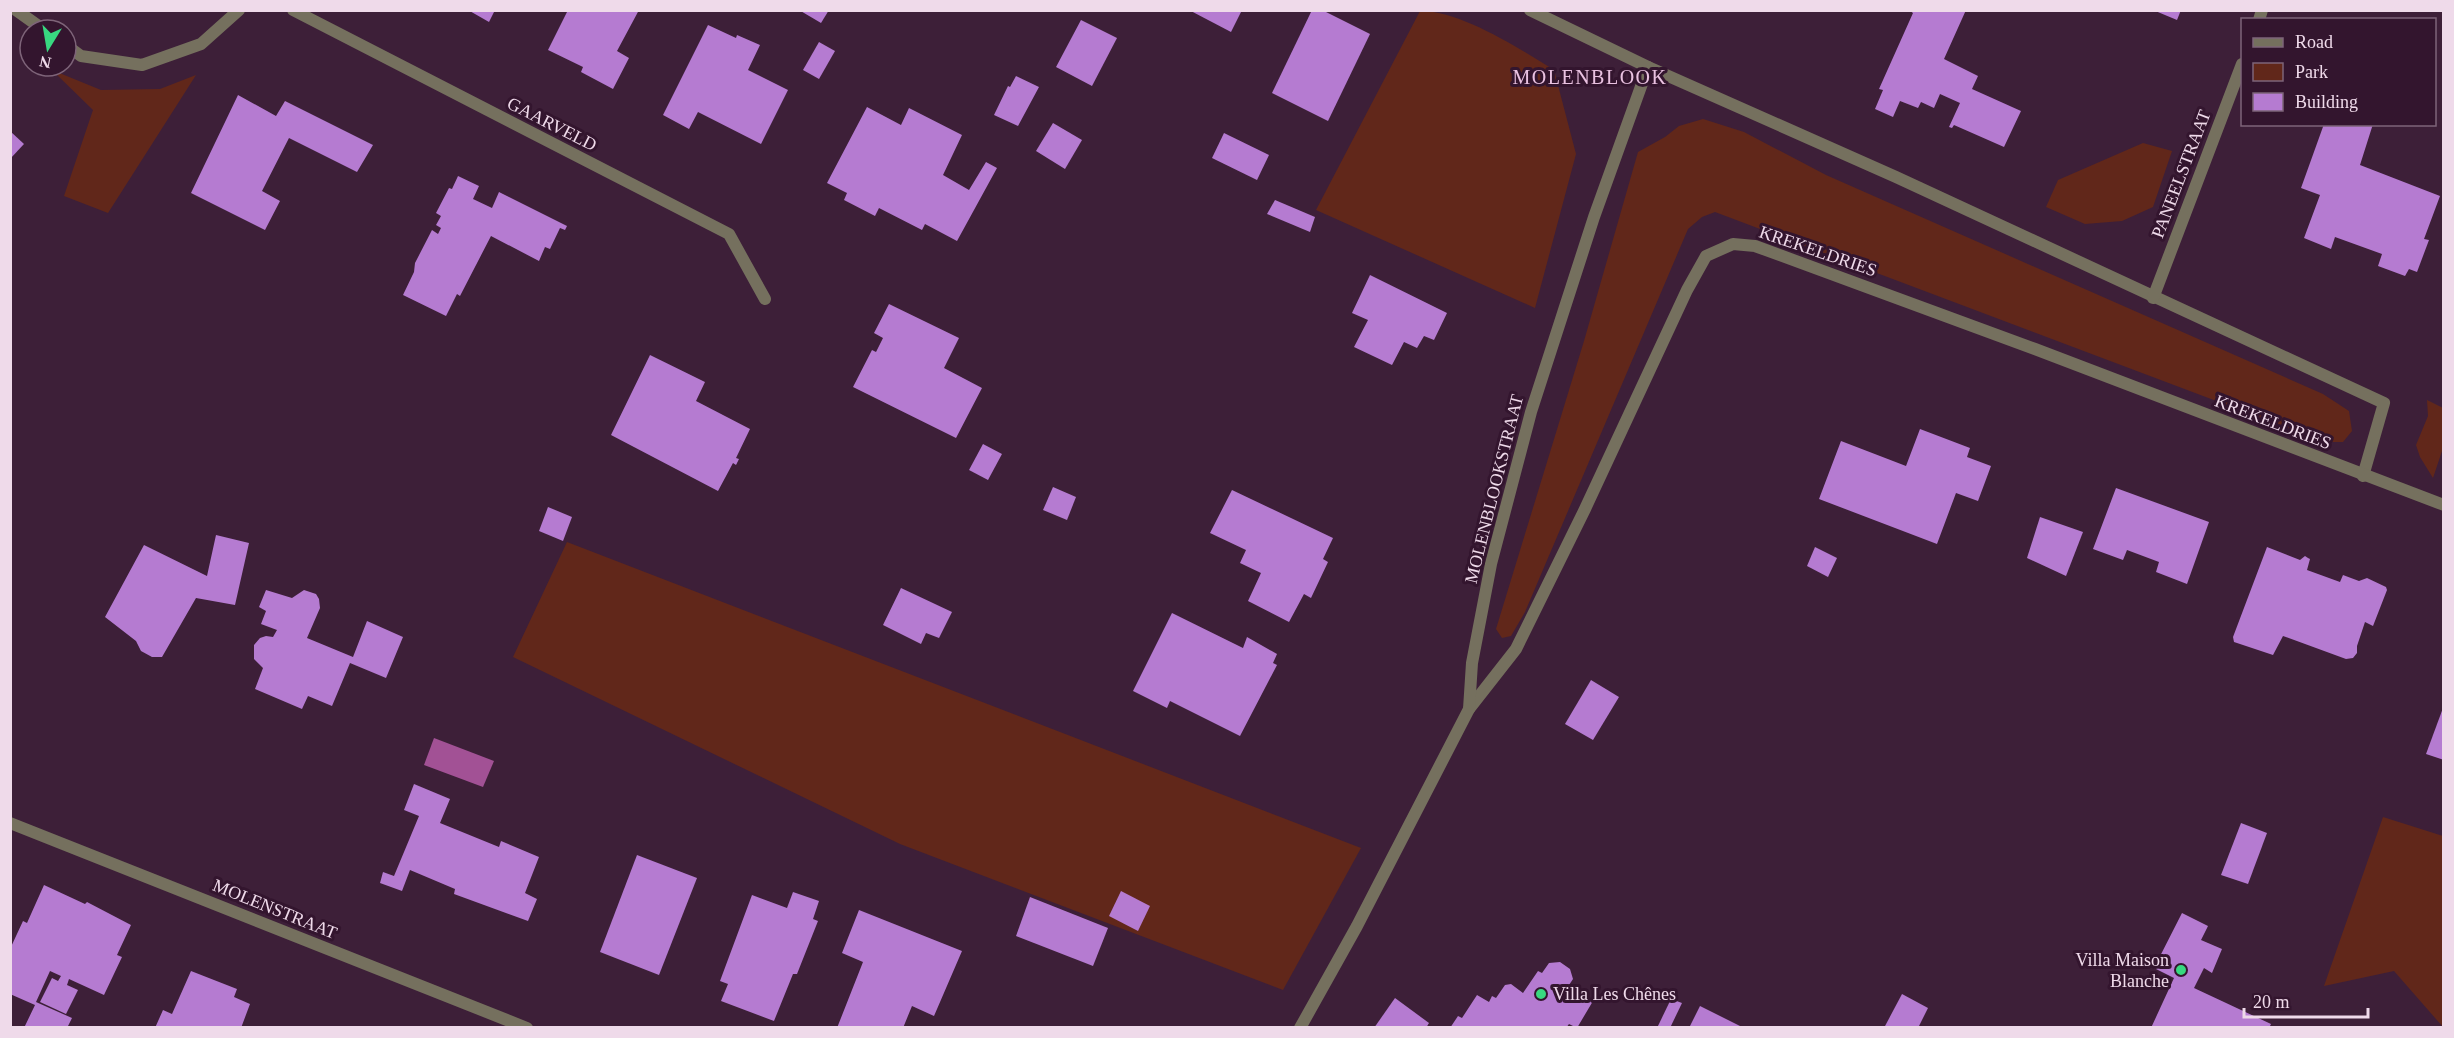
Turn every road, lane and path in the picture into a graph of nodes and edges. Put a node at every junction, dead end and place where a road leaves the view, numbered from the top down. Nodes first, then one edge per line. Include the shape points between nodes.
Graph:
1 (239, 10) edge
2 (292, 10) edge
3 (1530, 10) edge
4 (78, 54) edge
5 (1648, 67) junction
6 (2241, 67) edge
7 (2153, 298) junction
8 (765, 299) dead end
9 (2363, 476) junction
10 (2444, 505) edge
11 (1469, 709) junction
12 (10, 822) edge
13 (527, 1028) edge
14 (1300, 1028) edge

1 - 4 street via 201,44 142,65
2 - 8 street, GAARVELD via 729,234
3 - 5 street
5 - 7 street via 1896,177
5 - 11 street, MOLENBLOOKSTRAAT via 1531,412 1491,564 1472,663
6 - 7 street, PANEELSTRAAT
7 - 9 street via 2384,403
9 - 10 street, KREKELDRIES
9 - 11 street, KREKELDRIES via 1755,246 1732,243 1706,256 1516,649
11 - 14 street, MOLENBLOOKSTRAAT
12 - 13 street, MOLENSTRAAT

